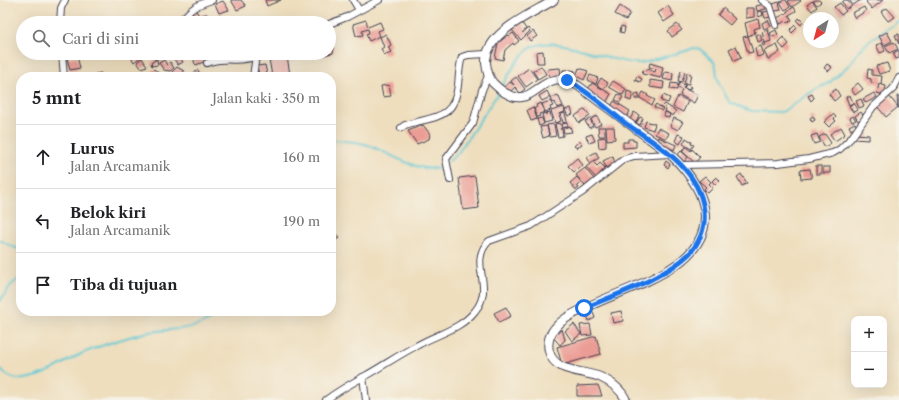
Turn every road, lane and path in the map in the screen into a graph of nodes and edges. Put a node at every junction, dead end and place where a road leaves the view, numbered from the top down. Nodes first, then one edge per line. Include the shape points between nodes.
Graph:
1 (64, 0) edge
2 (212, 0) edge
3 (353, 0) edge
4 (379, 0) edge
5 (554, 0) edge
6 (762, 0) edge
7 (359, 10) junction
8 (60, 16) edge
9 (185, 16) edge
10 (336, 21) edge
11 (776, 25) dead end
12 (487, 54) junction
13 (63, 60) edge
14 (214, 60) edge
15 (256, 60) edge
16 (207, 63) dead end
17 (64, 72) edge
18 (253, 72) edge
19 (488, 76) junction
20 (899, 78) edge
21 (896, 90) edge
22 (401, 128) dead end
23 (670, 154) junction
24 (682, 165) junction
25 (450, 180) dead end
26 (362, 377) junction
27 (326, 400) edge
28 (366, 400) edge
29 (626, 400) edge

1 - 8 street
2 - 9 street via 200,4
3 - 7 street
4 - 7 street
5 - 12 street via 500,34
6 - 11 street via 770,6
7 - 10 street
12 - 19 street
12 - 22 street via 462,57 457,95 445,113
13 - 17 street
14 - 16 street
15 - 18 street
19 - 23 street via 505,93 515,97 529,95 557,78 567,80
19 - 25 street via 473,123 446,159
20 - 21 street
21 - 24 street via 873,107 852,137 833,153 778,163
23 - 24 street
23 - 26 street via 624,159 583,192 531,226 489,241 480,254 484,291 476,311 465,322
24 - 29 street via 693,180 704,204 705,222 695,246 680,262 664,272 567,316 551,333 548,344 551,356 556,362 566,369 605,379 622,391
26 - 27 street
26 - 28 street

